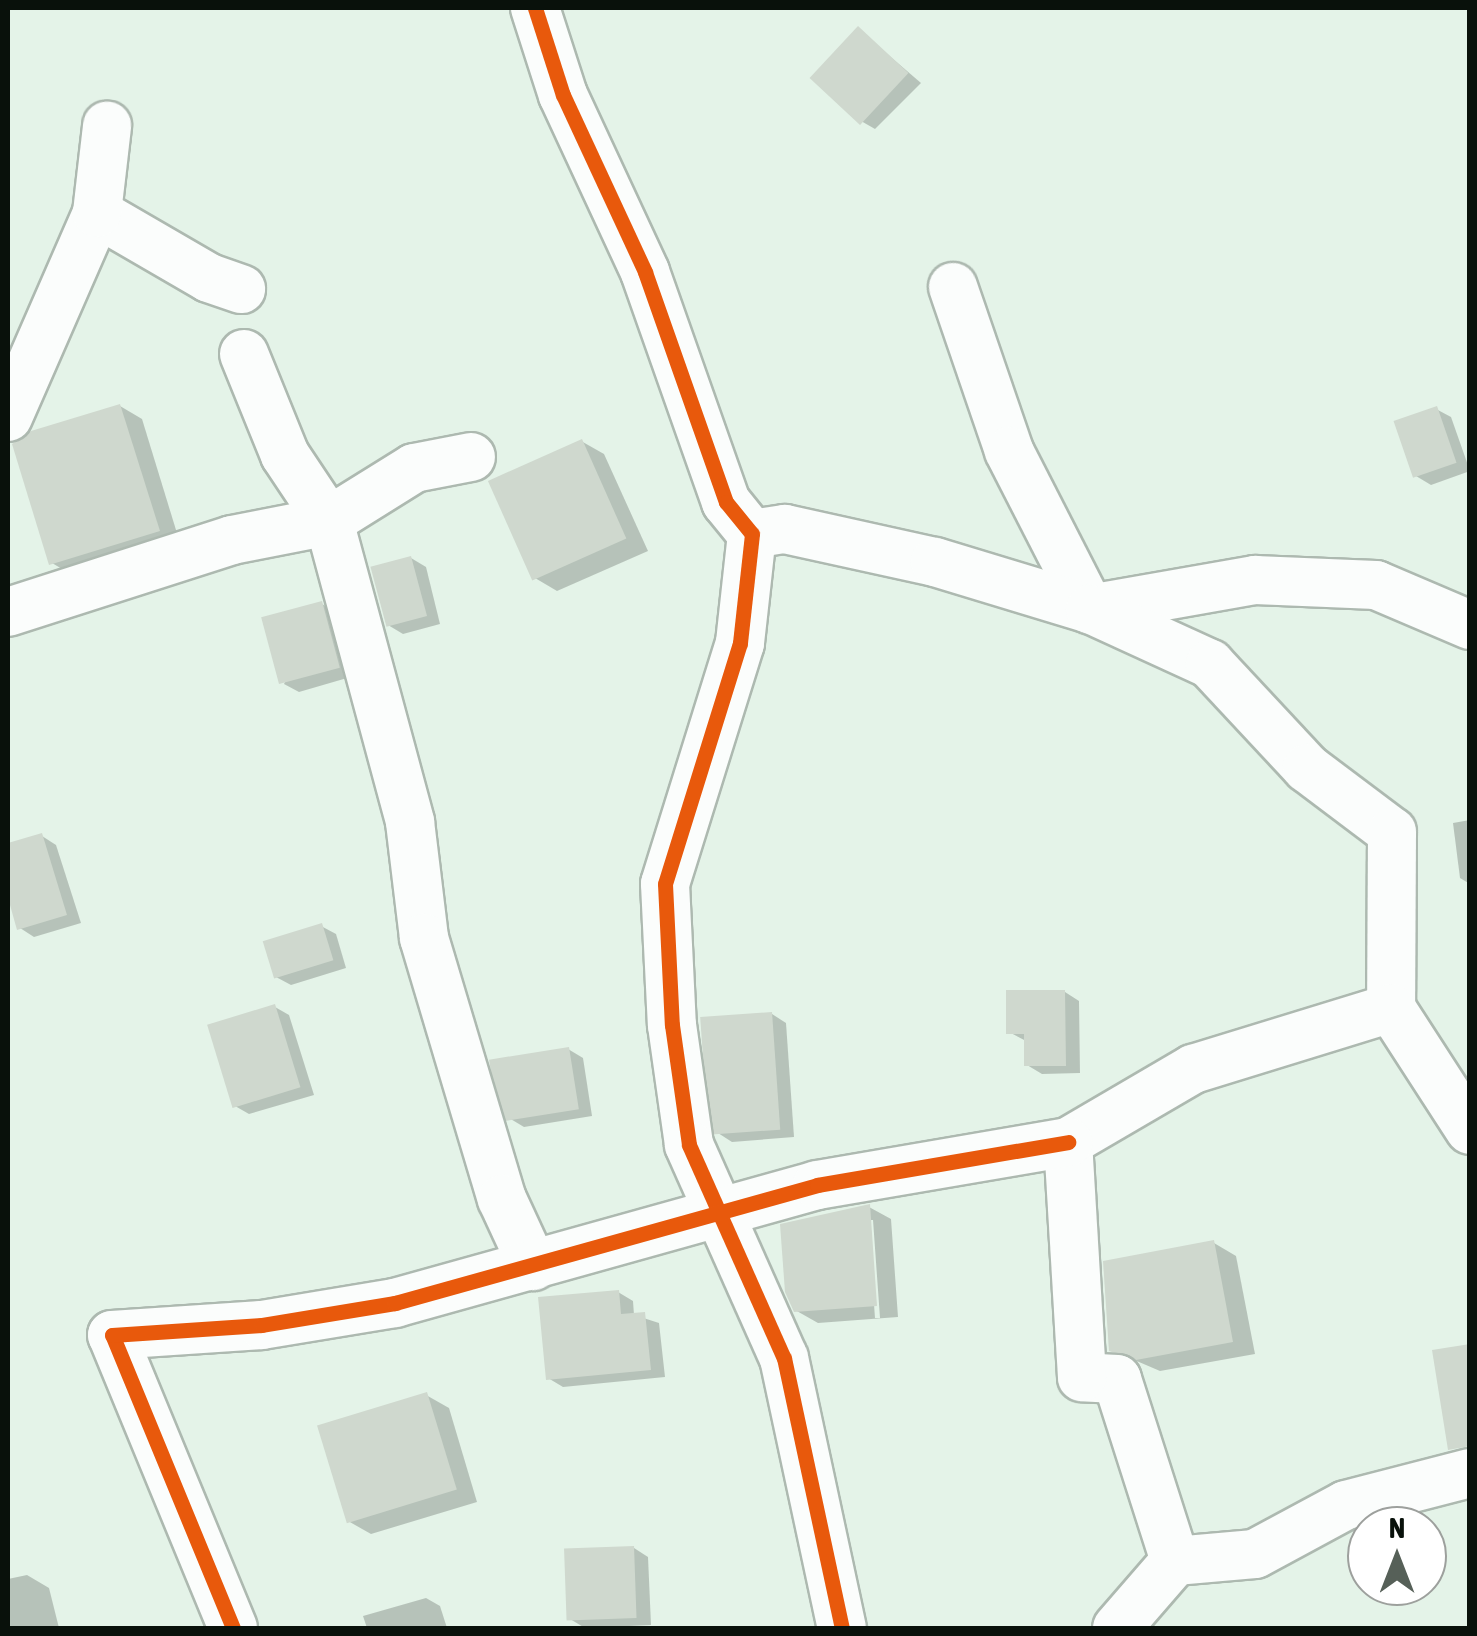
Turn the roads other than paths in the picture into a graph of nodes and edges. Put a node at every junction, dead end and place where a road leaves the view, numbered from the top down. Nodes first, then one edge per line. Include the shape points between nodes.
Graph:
1 (535, 8) edge
2 (108, 126) dead end
3 (97, 213) junction
4 (953, 287) dead end
5 (242, 289) dead end
6 (244, 354) dead end
7 (8, 417) edge
8 (472, 457) dead end
9 (328, 520) junction
10 (752, 534) junction
11 (1090, 610) junction
12 (8, 612) edge
13 (1470, 625) edge
14 (1390, 1008) junction
15 (1470, 1130) edge
16 (1068, 1142) junction
17 (720, 1214) junction
18 (533, 1266) junction
19 (1470, 1474) edge
20 (1175, 1562) junction
21 (233, 1628) edge
22 (842, 1628) edge
23 (1117, 1628) edge

1 - 10 street via 563,95 645,272 726,502
2 - 3 street
3 - 5 street via 210,278
3 - 7 street
4 - 11 street via 1010,451
6 - 9 street via 285,454
8 - 9 street via 414,468
9 - 12 street via 232,540
9 - 18 street via 410,822 424,938 502,1199
10 - 11 street via 785,529 935,562
10 - 17 street via 740,643 665,884 672,1025 690,1145
11 - 13 street via 1255,580 1376,585
11 - 14 street via 1210,664 1307,768 1392,832
14 - 15 street
14 - 16 street via 1192,1069
16 - 17 street via 818,1185
16 - 20 street via 1082,1377 1118,1379
17 - 18 street via 669,1221
17 - 22 street via 784,1358
18 - 21 street via 357,1310 112,1335
19 - 20 street via 1346,1505 1255,1554
20 - 23 street

